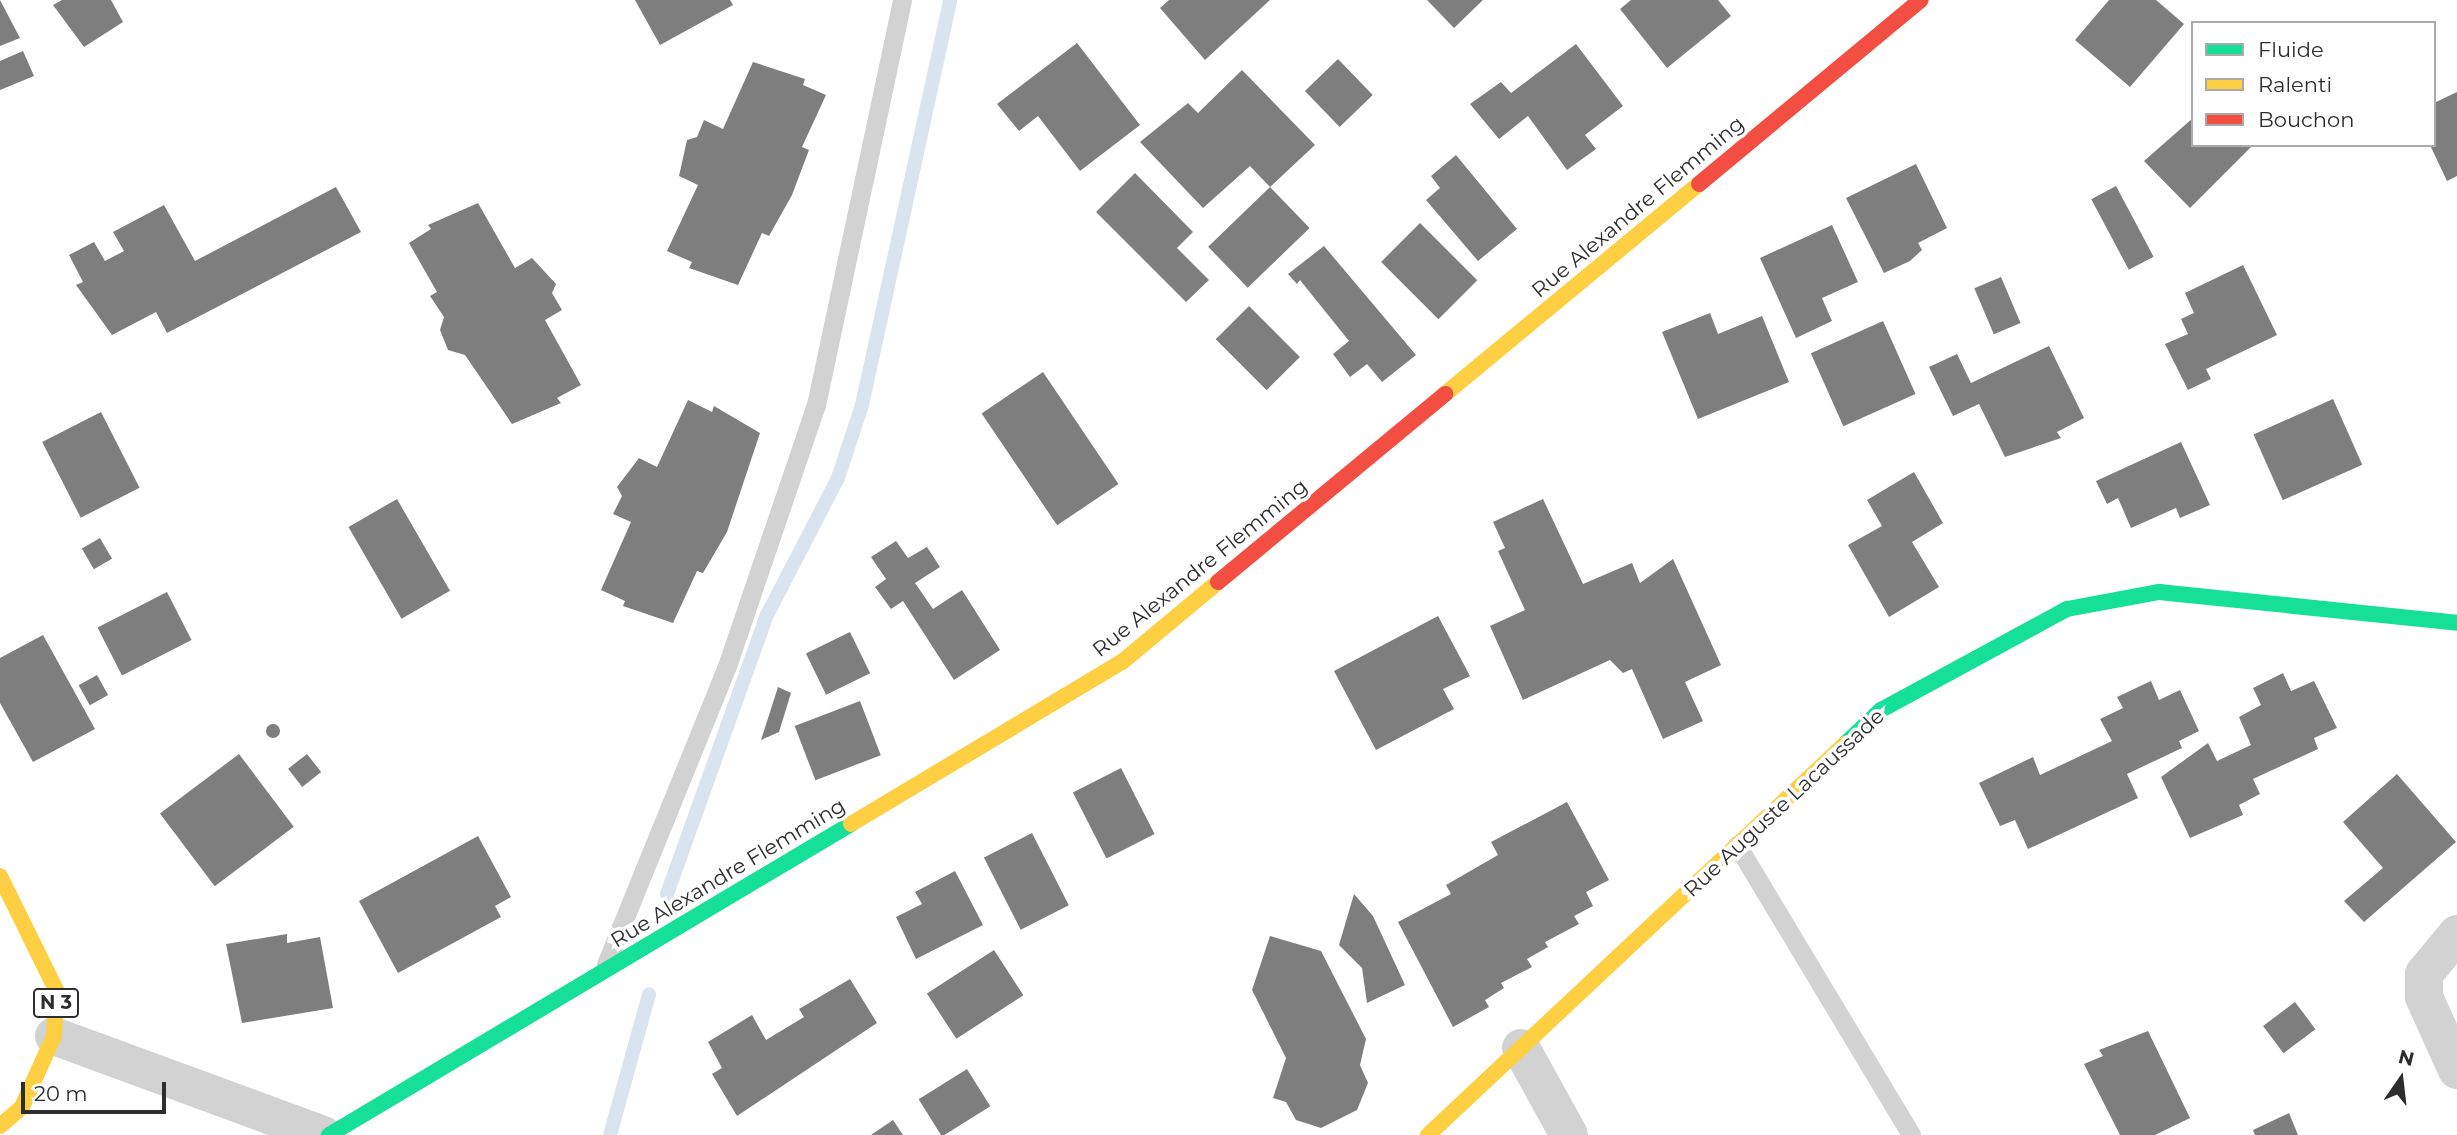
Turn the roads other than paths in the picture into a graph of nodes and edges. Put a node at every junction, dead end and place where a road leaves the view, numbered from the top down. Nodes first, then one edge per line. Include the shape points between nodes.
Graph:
1 (902, 0) edge
2 (1888, 0) edge
3 (1921, 0) edge
4 (1893, 23) junction
5 (2457, 623) edge
6 (1737, 845) junction
7 (0, 876) edge
8 (2457, 934) edge
9 (603, 972) junction
10 (54, 1036) junction
11 (1521, 1048) junction
12 (2457, 1070) edge
13 (0, 1126) edge
14 (323, 1135) edge
15 (329, 1135) edge
16 (1428, 1135) edge
17 (1569, 1135) edge
18 (1911, 1135) edge

1 - 9 lane via 817,405 728,663
2 - 4 lane
3 - 4 street, Rue Alexandre Flemming
4 - 9 street, Rue Alexandre Flemming via 1122,662
5 - 6 street, Rue Auguste Lacaussade via 2410,623 2159,592 2067,609 1881,710
6 - 11 street, Rue Auguste Lacaussade
6 - 18 lane
7 - 10 street, N 3 via 57,992
8 - 12 street via 2424,974 2424,997
9 - 15 street, Rue Alexandre Flemming
10 - 13 street, N 3 via 22,1107
10 - 14 street
11 - 16 street, Rue Auguste Lacaussade
11 - 17 street

